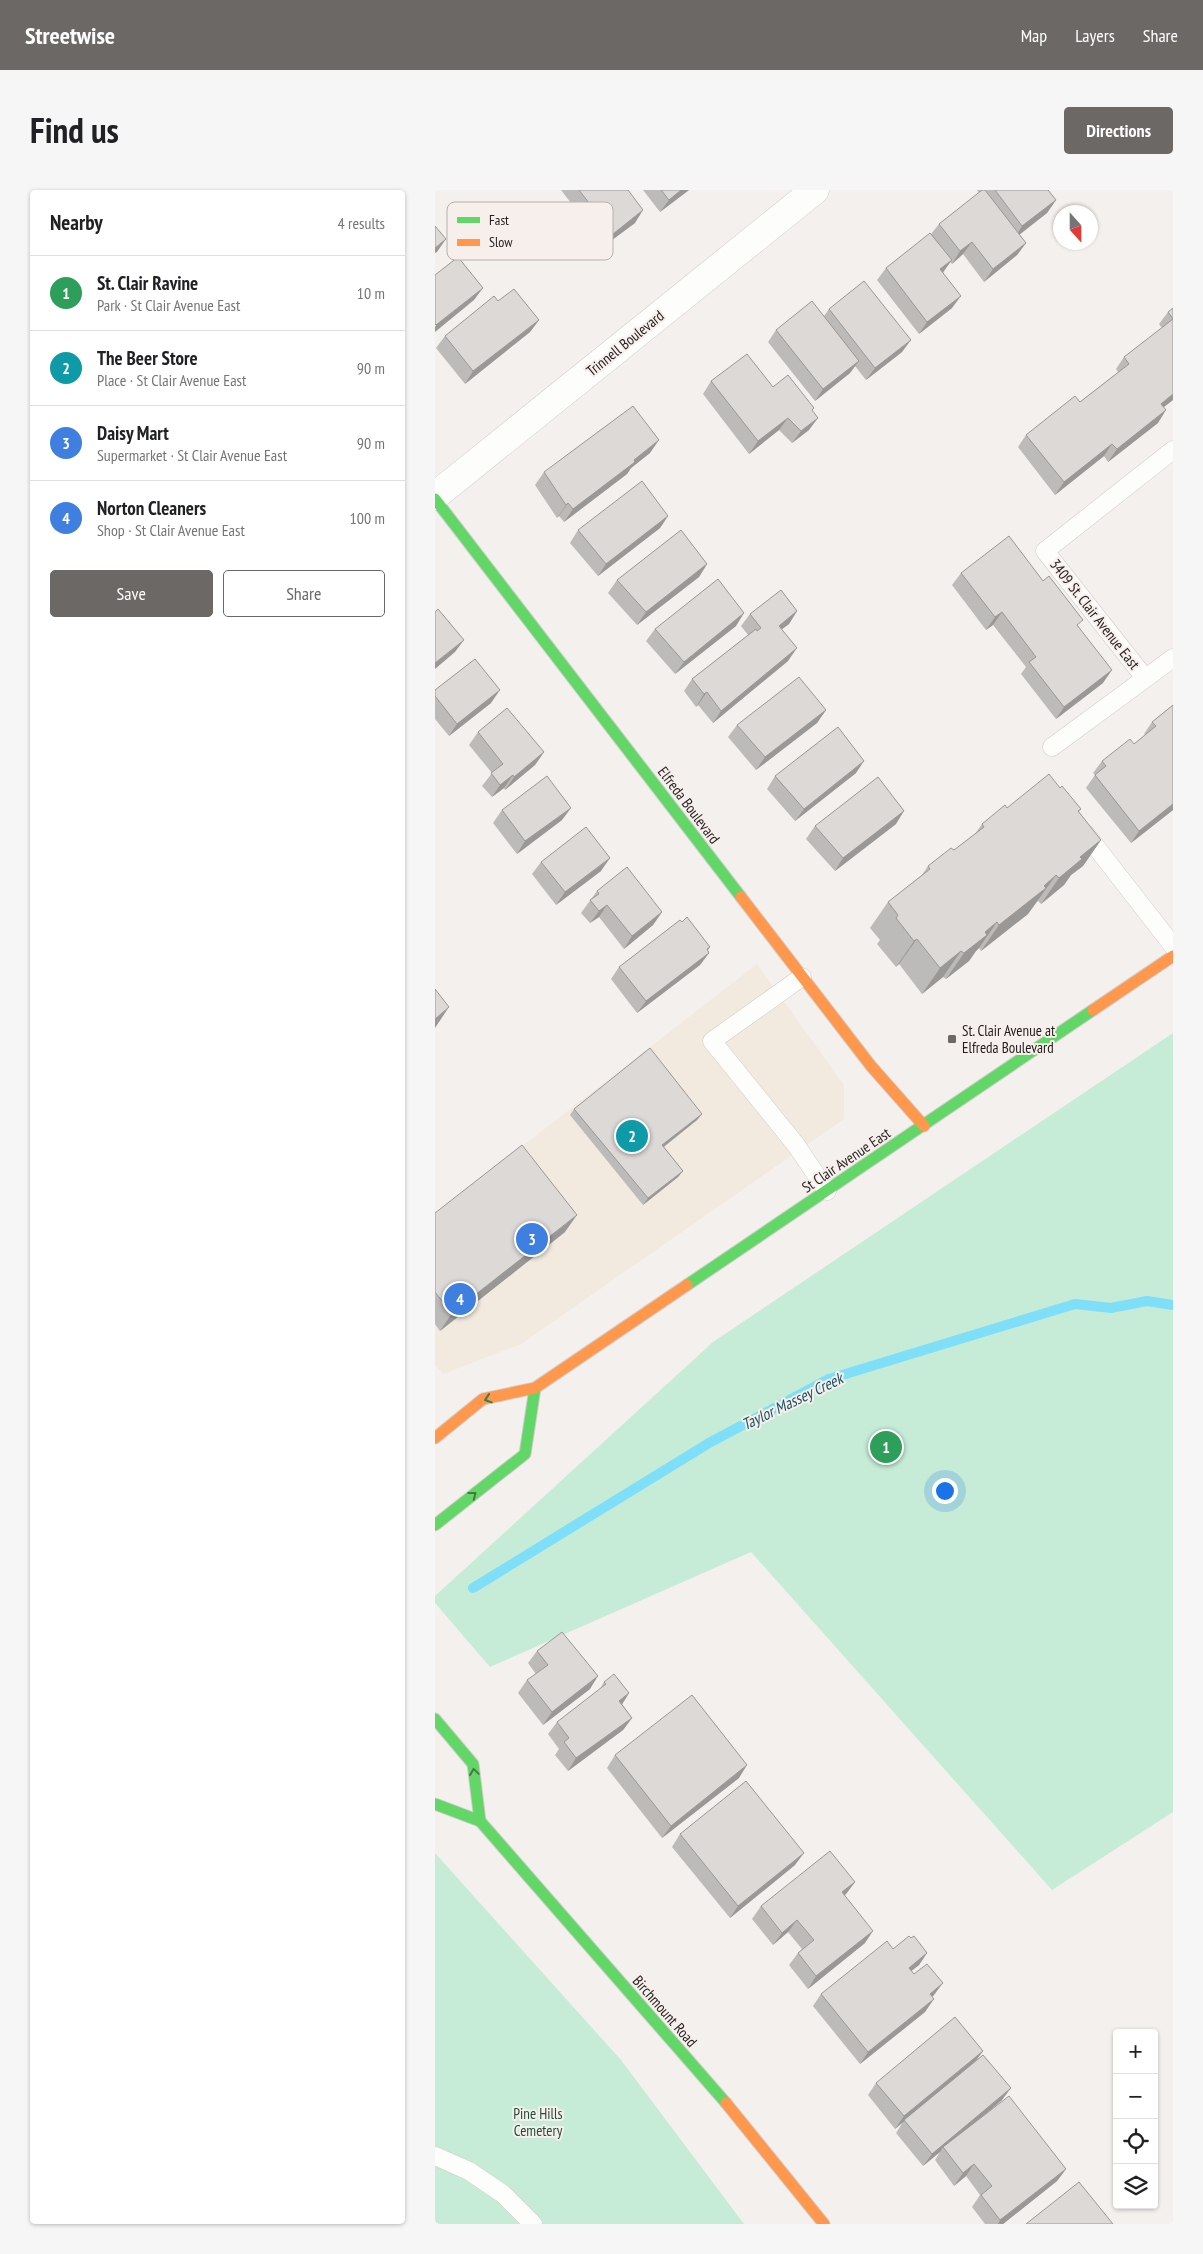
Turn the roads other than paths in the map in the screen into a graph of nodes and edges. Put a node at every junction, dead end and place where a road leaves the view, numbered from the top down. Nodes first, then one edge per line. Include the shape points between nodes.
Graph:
1 (815, 190) edge
2 (1170, 459) edge
3 (435, 497) edge
4 (1173, 658) edge
5 (1145, 678) junction
6 (1052, 747) dead end
7 (1086, 834) edge
8 (1173, 946) edge
9 (1173, 956) edge
10 (802, 977) junction
11 (924, 1126) junction
12 (827, 1191) junction
13 (535, 1388) junction
14 (435, 1438) edge
15 (435, 1525) edge
16 (435, 1719) edge
17 (435, 1804) edge
18 (479, 1821) junction
19 (435, 2156) edge
20 (533, 2224) edge
21 (824, 2224) edge

1 - 3 street, Trinnell Boulevard
2 - 5 lane, 3409 St. Clair Avenue East via 1045,551
3 - 10 main road, Elfreda Boulevard
4 - 5 lane, 3409 St. Clair Avenue East
5 - 6 lane, 3409 St. Clair Avenue East
7 - 8 lane
9 - 11 main road, St Clair Avenue East
10 - 11 main road, Elfreda Boulevard via 883,1081
10 - 12 lane via 712,1041 796,1145
11 - 12 main road, St Clair Avenue East
12 - 13 main road, St Clair Avenue East
13 -> 14 main road, St Clair Avenue East via 483,1399
15 -> 13 main road via 525,1454
18 -> 16 main road via 473,1764
17 - 18 main road, Birchmount Road
18 - 21 main road, Birchmount Road via 752,2133
19 - 20 lane via 469,2171 503,2194

